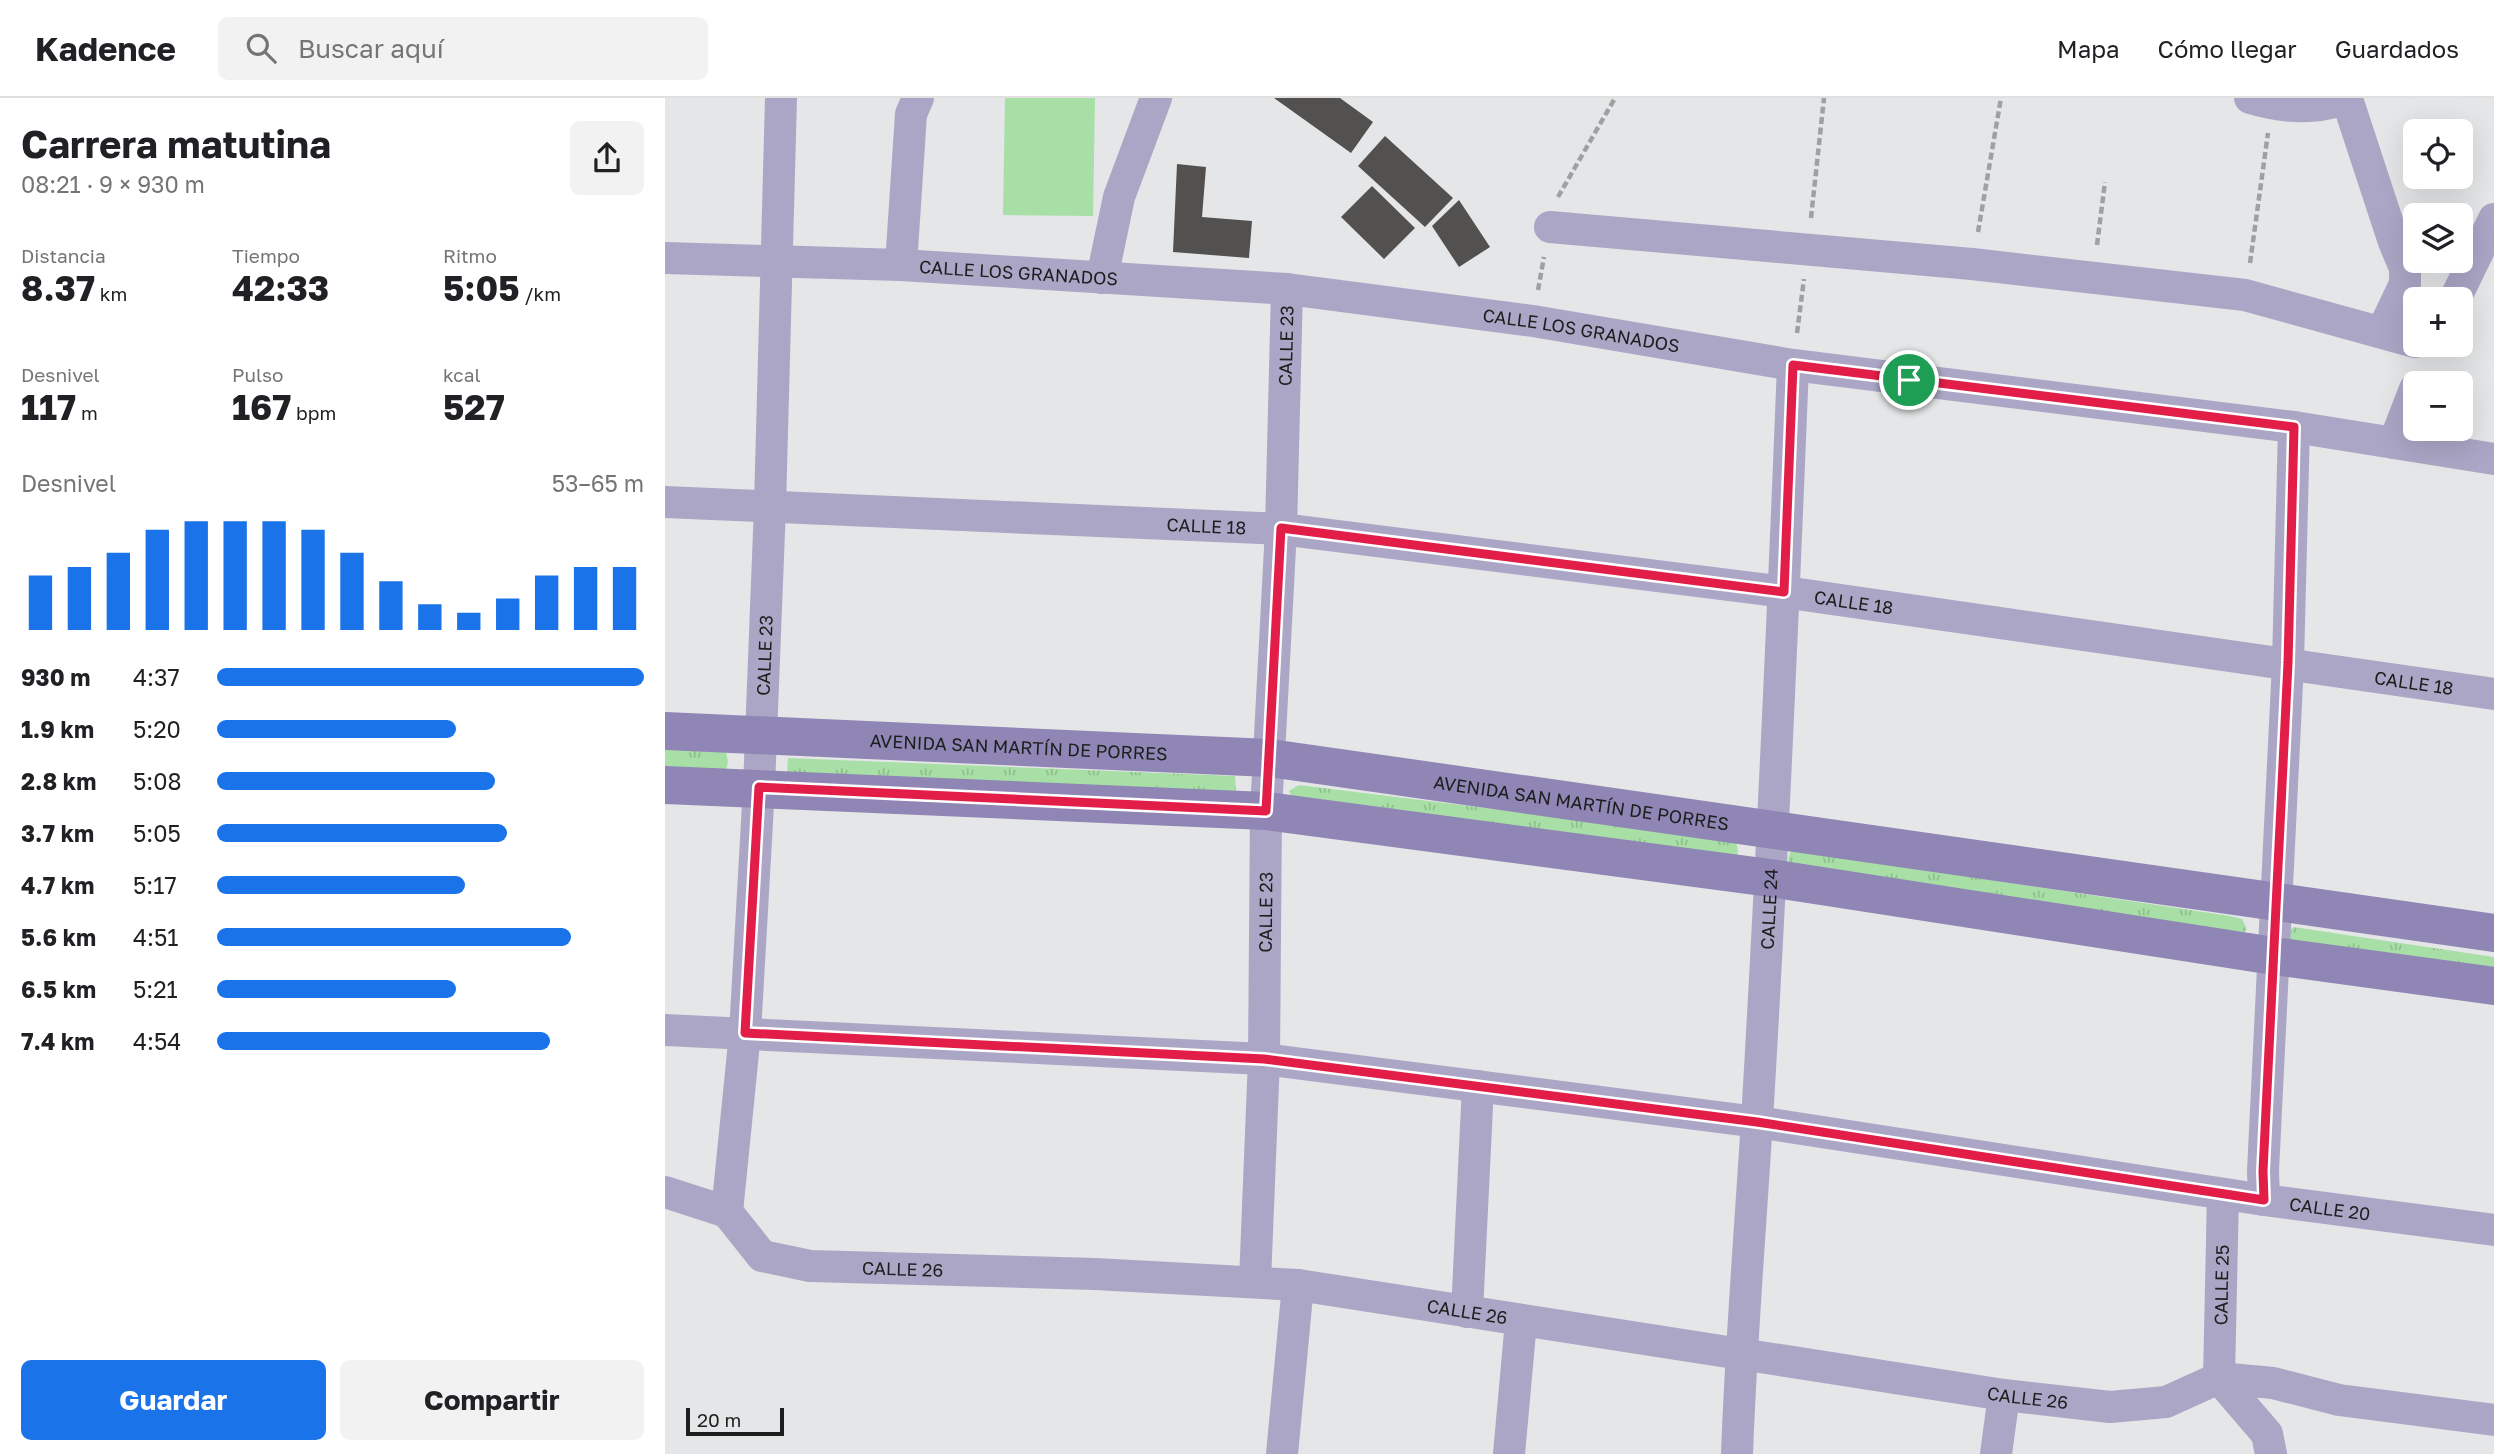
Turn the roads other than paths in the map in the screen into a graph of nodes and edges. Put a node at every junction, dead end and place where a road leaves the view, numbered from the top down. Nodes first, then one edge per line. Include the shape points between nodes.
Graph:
1 (782, 98) edge
2 (1156, 98) edge
3 (2261, 101) edge
4 (909, 103) edge
5 (2494, 219) edge
6 (1550, 227) dead end
7 (665, 258) edge
8 (777, 262) junction
9 (901, 265) junction
10 (1101, 278) junction
11 (2461, 287) edge
12 (1287, 289) junction
13 (2382, 332) junction
14 (2403, 338) edge
15 (1793, 365) junction
16 (2403, 420) edge
17 (2294, 427) junction
18 (2394, 443) junction
19 (2494, 459) edge
20 (665, 502) edge
21 (770, 506) junction
22 (1281, 528) junction
23 (1784, 592) junction
24 (2288, 663) junction
25 (2494, 694) edge
26 (665, 731) edge
27 (760, 734) junction
28 (1270, 758) junction
29 (665, 785) edge
30 (759, 787) junction
31 (1266, 811) junction
32 (1772, 828) junction
33 (1770, 878) junction
34 (2276, 902) junction
35 (2494, 933) edge
36 (2274, 956) junction
37 (2494, 986) edge
38 (665, 1030) edge
39 (745, 1033) junction
40 (1264, 1059) junction
41 (1478, 1086) junction
42 (1757, 1122) junction
43 (665, 1192) edge
44 (2223, 1194) junction
45 (2264, 1200) junction
46 (727, 1212) junction
47 (2494, 1230) edge
48 (1255, 1281) junction
49 (1298, 1284) junction
50 (1467, 1312) junction
51 (1521, 1321) junction
52 (1741, 1354) junction
53 (2219, 1378) junction
54 (2004, 1395) junction
55 (2494, 1420) edge
56 (1282, 1454) edge
57 (1509, 1454) edge
58 (1737, 1454) edge
59 (1996, 1454) edge
60 (2271, 1454) edge

1 - 8 street, CALLE 23
2 - 10 street via 1119,197
3 - 13 street via 2315,107 2341,100 2349,105 2405,268 2405,284
4 - 9 street
5 - 11 street
6 - 13 street via 1972,264 2245,295
7 - 8 street, CALLE LOS GRANADOS
8 - 9 street, CALLE LOS GRANADOS
8 - 21 street, CALLE 23
9 - 10 street, CALLE LOS GRANADOS
10 - 12 street, CALLE LOS GRANADOS
12 - 15 street, CALLE LOS GRANADOS via 1533,321
12 - 22 street, CALLE 23
13 - 14 street
15 - 17 street, CALLE LOS GRANADOS
15 - 23 street, CALLE 24
16 - 18 street
17 - 18 street, CALLE LOS GRANADOS
17 - 24 street
18 - 19 street, CALLE LOS GRANADOS
20 - 21 street, CALLE 18
21 - 22 street, CALLE 18
21 - 27 street, CALLE 23
22 - 23 street, CALLE 18
22 - 28 street, CALLE 23
23 - 24 street, CALLE 18
23 - 32 street, CALLE 24
24 - 25 street, CALLE 18
24 - 34 street
26 - 27 main road, AVENIDA SAN MARTÍN DE PORRES
27 - 28 main road, AVENIDA SAN MARTÍN DE PORRES
27 - 30 street, CALLE 23
28 - 31 street, CALLE 23
28 - 32 main road, AVENIDA SAN MARTÍN DE PORRES
29 - 30 main road
30 - 31 main road
30 - 39 street, CALLE 23
31 - 33 main road
31 - 40 street, CALLE 23
32 - 33 street, CALLE 24
32 - 34 main road, AVENIDA SAN MARTÍN DE PORRES
33 - 36 main road
33 - 42 street, CALLE 24
34 - 35 main road, AVENIDA SAN MARTÍN DE PORRES
34 - 36 street
36 - 37 main road
36 - 45 street
38 - 39 street, CALLE 20
39 - 40 street, CALLE 20
39 - 46 street, CALLE 23
40 - 41 street, CALLE 20
40 - 48 street, CALLE 23
41 - 42 street, CALLE 20
41 - 50 street
42 - 44 street, CALLE 20
42 - 52 street, CALLE 24
43 - 46 street
44 - 45 street, CALLE 20
44 - 53 street, CALLE 25
45 - 47 street, CALLE 20
46 - 48 street, CALLE 26 via 762,1256 810,1266
48 - 49 street, CALLE 26
49 - 50 street, CALLE 26
49 - 56 street
50 - 51 street, CALLE 26
51 - 52 street, CALLE 26
51 - 57 street
52 - 54 street, CALLE 26
52 - 58 street, CALLE 24
53 - 54 street, CALLE 26 via 2165,1402 2110,1407
53 - 55 street
53 - 60 street via 2267,1434
54 - 59 street

